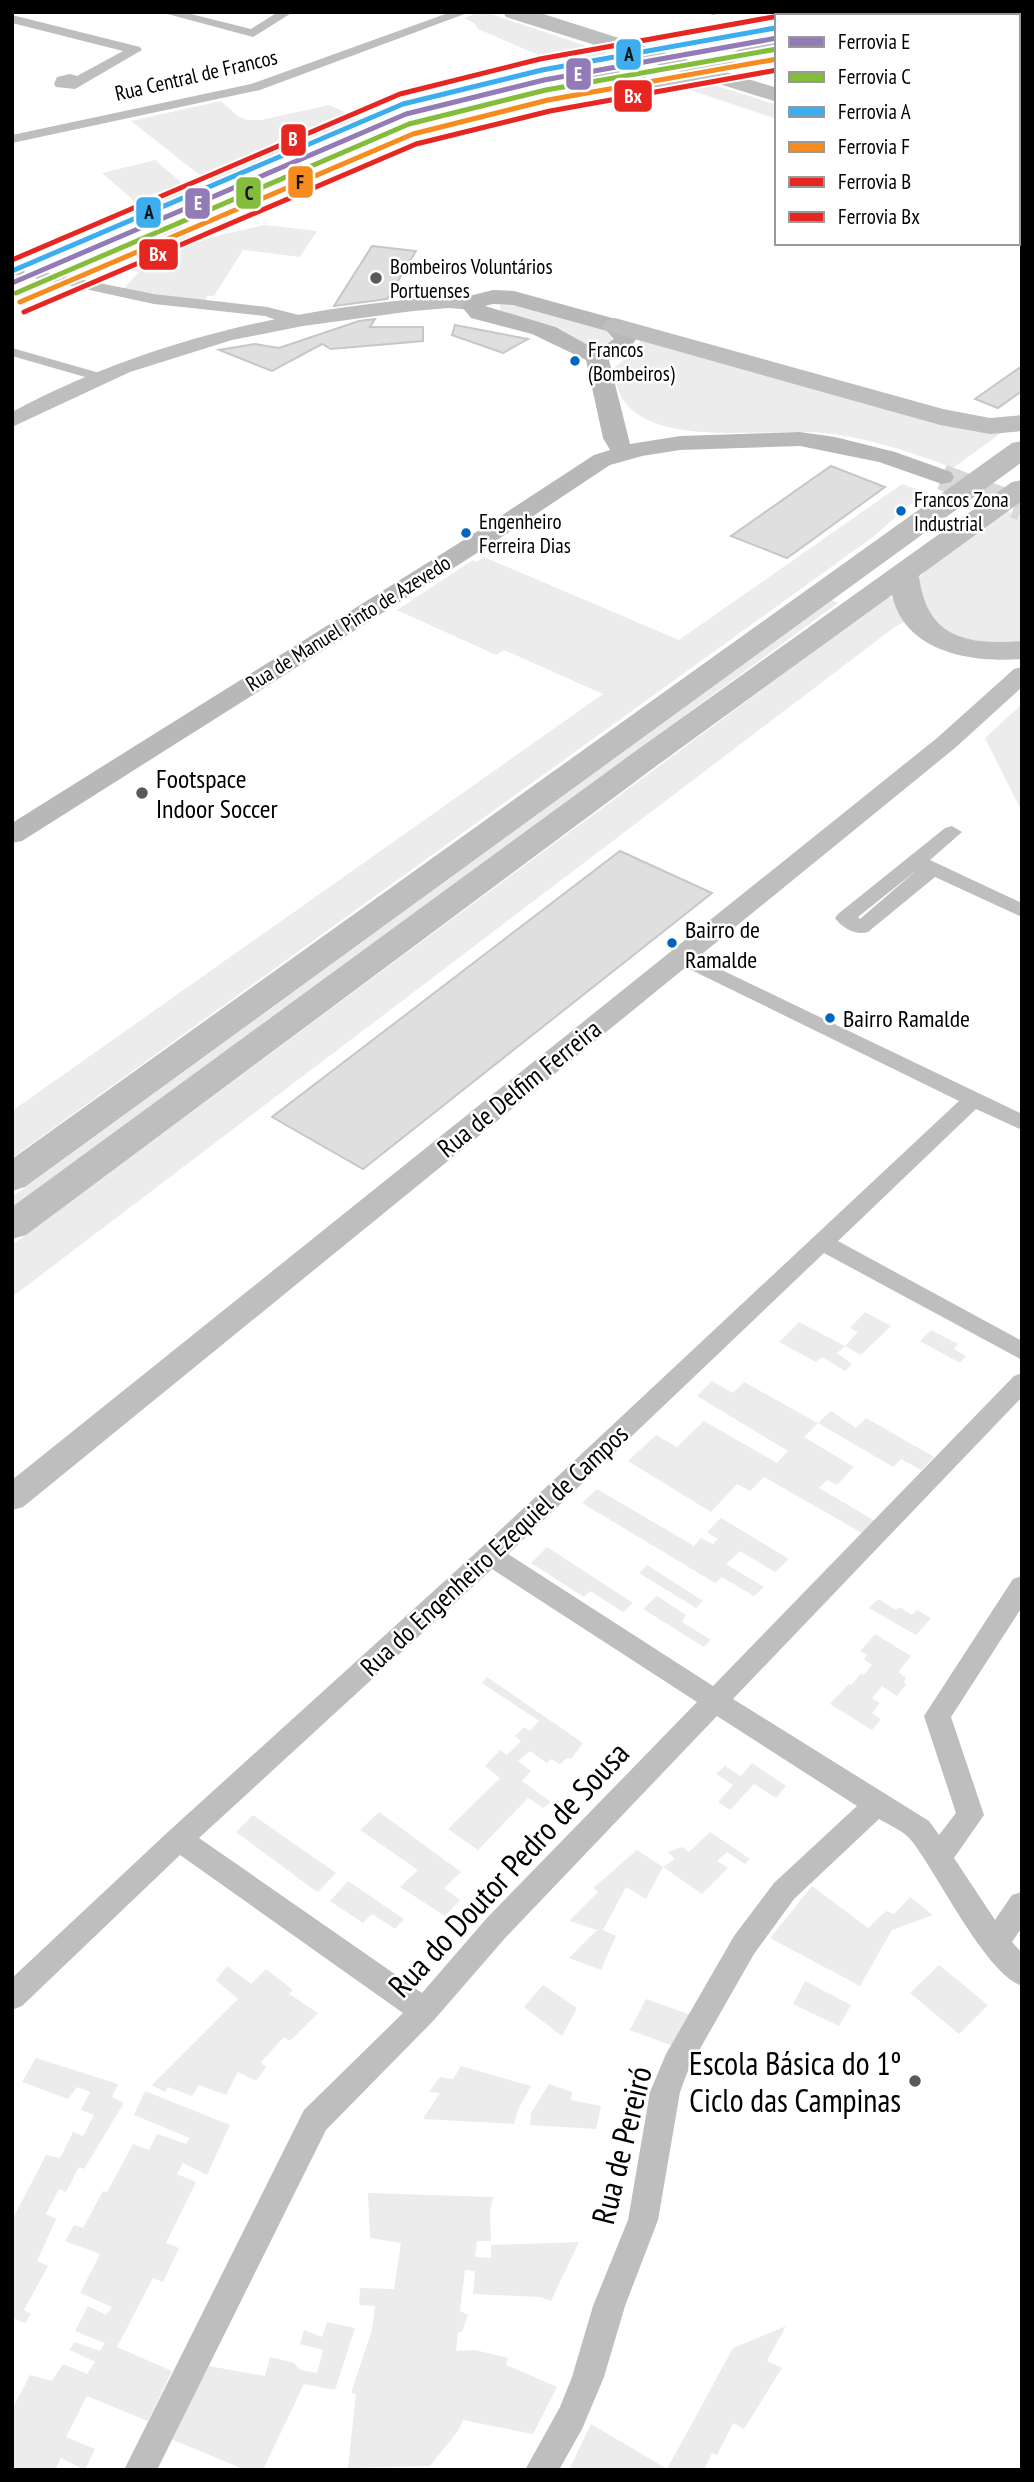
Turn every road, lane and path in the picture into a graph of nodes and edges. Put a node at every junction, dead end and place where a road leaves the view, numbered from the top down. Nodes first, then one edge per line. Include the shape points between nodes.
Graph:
1 (166, 12) edge
2 (288, 12) edge
3 (421, 12) edge
4 (514, 12) edge
5 (558, 12) edge
6 (705, 12) edge
7 (714, 12) edge
8 (460, 14) edge
9 (406, 17) dead end
10 (12, 19) edge
11 (775, 42) edge
12 (377, 44) junction
13 (573, 78) dead end
14 (775, 79) edge
15 (78, 81) dead end
16 (775, 94) edge
17 (12, 139) edge
18 (39, 275) dead end
19 (479, 309) junction
20 (302, 320) junction
21 (602, 346) junction
22 (12, 352) edge
23 (99, 377) junction
24 (610, 406) junction
25 (1022, 417) edge
26 (12, 421) edge
27 (1022, 423) edge
28 (990, 426) junction
29 (680, 443) junction
30 (1022, 449) edge
31 (623, 453) junction
32 (1022, 473) edge
33 (942, 477) tunnel mouth
34 (1022, 488) edge
35 (904, 573) junction
36 (1020, 668) edge
37 (760, 676) junction
38 (952, 832) dead end
39 (12, 835) edge
40 (924, 865) junction
41 (1022, 911) edge
42 (682, 957) junction
43 (973, 1100) junction
44 (1022, 1123) edge
45 (12, 1178) edge
46 (12, 1226) edge
47 (822, 1242) junction
48 (1022, 1352) edge
49 (1022, 1382) edge
50 (12, 1498) edge
51 (490, 1555) junction
52 (1022, 1586) edge
53 (715, 1702) junction
54 (876, 1805) junction
55 (179, 1839) junction
56 (939, 1856) junction
57 (1022, 1904) edge
58 (995, 1943) junction
59 (1022, 1974) edge
60 (12, 1997) edge
61 (424, 2011) junction
62 (140, 2470) edge
63 (541, 2470) edge

1 - 2 street via 253,33
3 - 8 street via 439,17
4 - 16 highway
5 - 14 highway
6 - 7 street
8 - 12 street, Rua Central de Francos
9 - 12 street
10 - 15 street via 135,50
11 - 13 street via 758,45 675,86 648,83 616,71
12 - 17 street, Rua Central de Francos via 255,87
18 - 20 street via 118,293
19 - 20 street via 443,301
19 - 21 main road
19 - 21 main road via 493,296 514,298
20 - 23 street via 195,343
21 - 24 main road via 599,375
21 - 28 highway
22 - 23 street
23 - 26 street
24 - 29 main road via 635,425
24 - 31 main road via 615,439
25 - 28 highway
27 - 28 highway
29 - 31 main road, Rua de Manuel Pinto de Azevedo
29 - 33 main road, Rua de Manuel Pinto de Azevedo via 774,439 835,444
30 - 45 highway
31 - 39 main road, Rua de Manuel Pinto de Azevedo via 591,466
32 - 37 highway via 764,663
34 - 35 highway
35 - 36 highway via 912,610 932,634
35 - 37 highway
36 - 42 street, Rua de Delfim Ferreira via 946,743
37 - 46 highway
38 - 40 street
40 - 40 street via 896,893
40 - 41 street
42 - 43 street
42 - 50 street, Rua de Delfim Ferreira
43 - 44 street
43 - 47 street, Rua do Engenheiro Ezequiel de Campos
47 - 48 street
47 - 51 street, Rua do Engenheiro Ezequiel de Campos
49 - 53 street, Rua do Doutor Pedro de Sousa
51 - 53 street
51 - 55 street, Rua do Engenheiro Ezequiel de Campos
52 - 56 street via 937,1716 970,1815
53 - 54 street
53 - 61 street, Rua do Doutor Pedro de Sousa via 496,1928
54 - 56 street via 919,1829
54 - 63 street, Rua de Pereiró via 784,1891 744,1945 676,2063 665,2092 643,2220 609,2306 588,2377
55 - 60 street, Rua do Engenheiro Ezequiel de Campos
55 - 61 street
56 - 58 street
57 - 58 street
58 - 59 street
61 - 62 street, Rua do Doutor Pedro de Sousa via 315,2119

